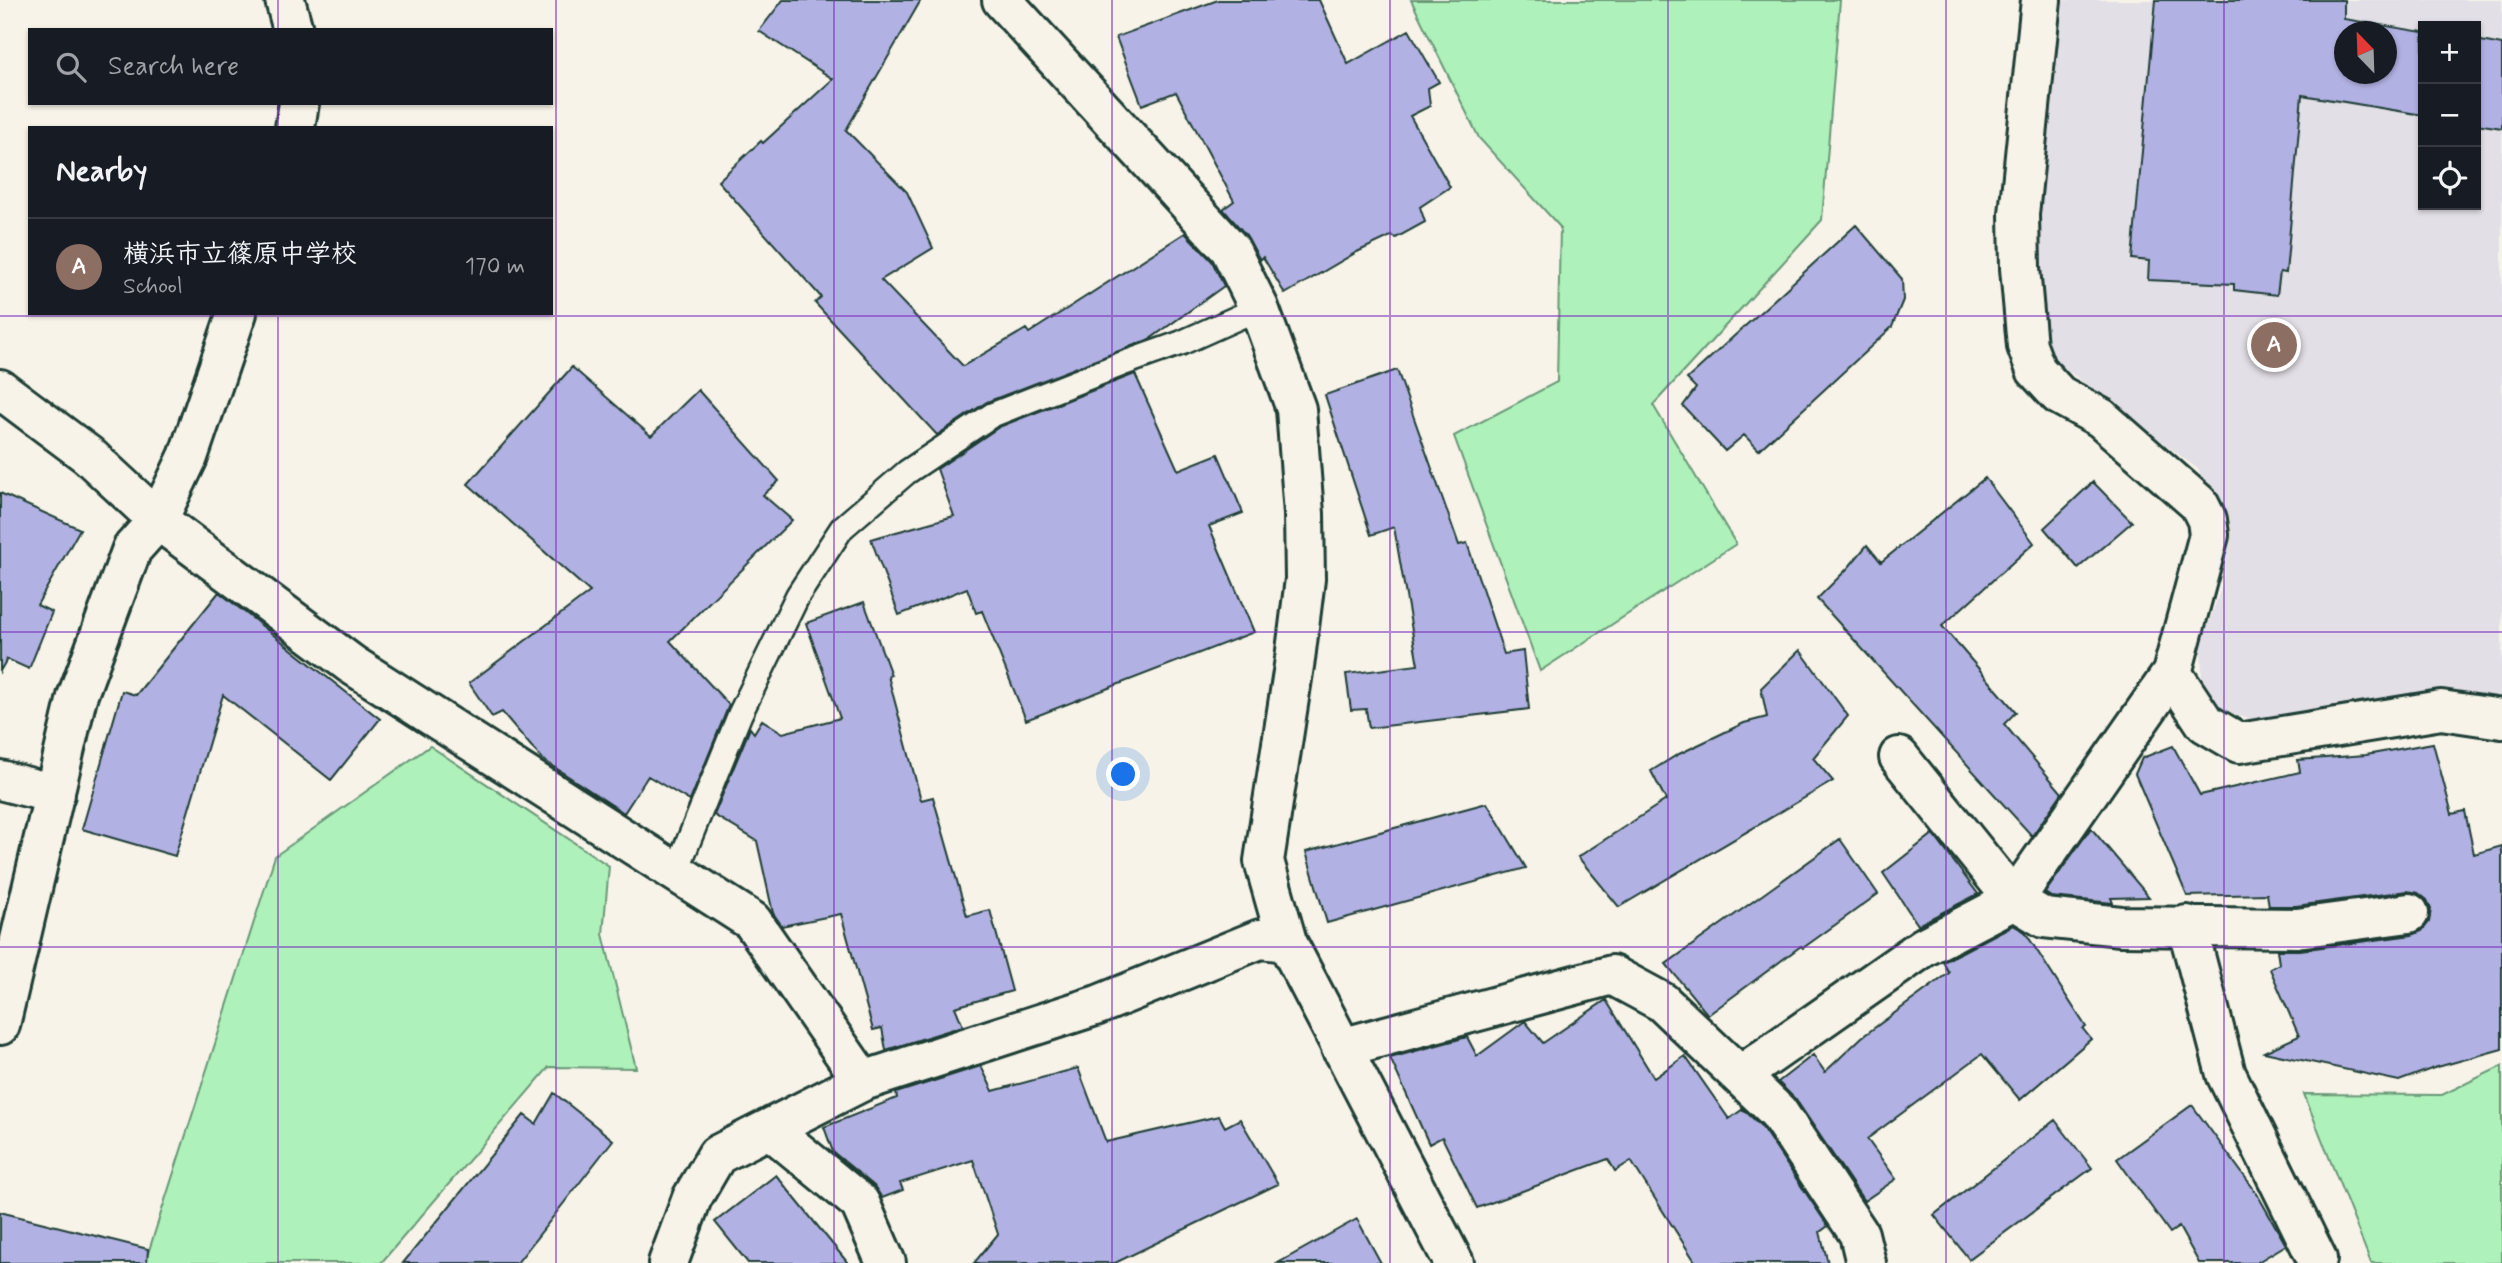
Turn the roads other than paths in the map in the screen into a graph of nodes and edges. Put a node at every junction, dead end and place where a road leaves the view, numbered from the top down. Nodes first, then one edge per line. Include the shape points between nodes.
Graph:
1 (285, 0) edge
2 (1003, 0) edge
3 (2041, 0) edge
4 (292, 28) edge
5 (299, 105) edge
6 (295, 126) edge
7 (1259, 308) junction
8 (236, 315) edge
9 (0, 389) edge
10 (158, 520) junction
11 (2172, 673) junction
12 (2502, 719) edge
13 (1899, 757) dead end
14 (0, 780) edge
15 (55, 794) junction
16 (676, 872) junction
17 (2014, 900) junction
18 (2409, 913) dead end
19 (2187, 925) junction
20 (1287, 942) junction
21 (0, 1025) edge
22 (1341, 1048) junction
23 (1741, 1075) junction
24 (863, 1081) junction
25 (769, 1129) junction
26 (2317, 1259) dead end
27 (668, 1263) edge
28 (886, 1263) edge
29 (1454, 1263) edge
30 (1866, 1263) edge

1 - 4 street
2 - 7 street via 1230,249
3 - 11 street via 2019,214 2027,346 2036,370 2059,394 2101,418 2199,504 2207,520 2209,535
5 - 6 street
7 - 16 lane via 992,415 907,472 842,528 798,596 740,714
7 - 20 street via 1296,409 1304,514 1301,606 1264,860
8 - 10 street via 188,457
9 - 10 street via 88,455
10 - 15 street via 132,549 77,697
10 - 16 street via 351,664
11 - 12 street via 2205,723 2239,743 2441,710
11 - 17 street
13 - 17 street
14 - 15 street
15 - 21 street
16 - 24 street via 752,921
17 - 19 street via 2044,918 2121,926
17 - 23 street via 1924,947
18 - 19 street via 2297,928
19 - 26 street via 2226,1074
20 - 22 street
20 - 24 street via 1261,939 1098,1005
22 - 23 street via 1612,975 1662,1002
22 - 29 street
23 - 30 street via 1778,1112 1852,1223
24 - 25 street
25 - 27 street via 717,1155 692,1198
25 - 28 street via 860,1203

